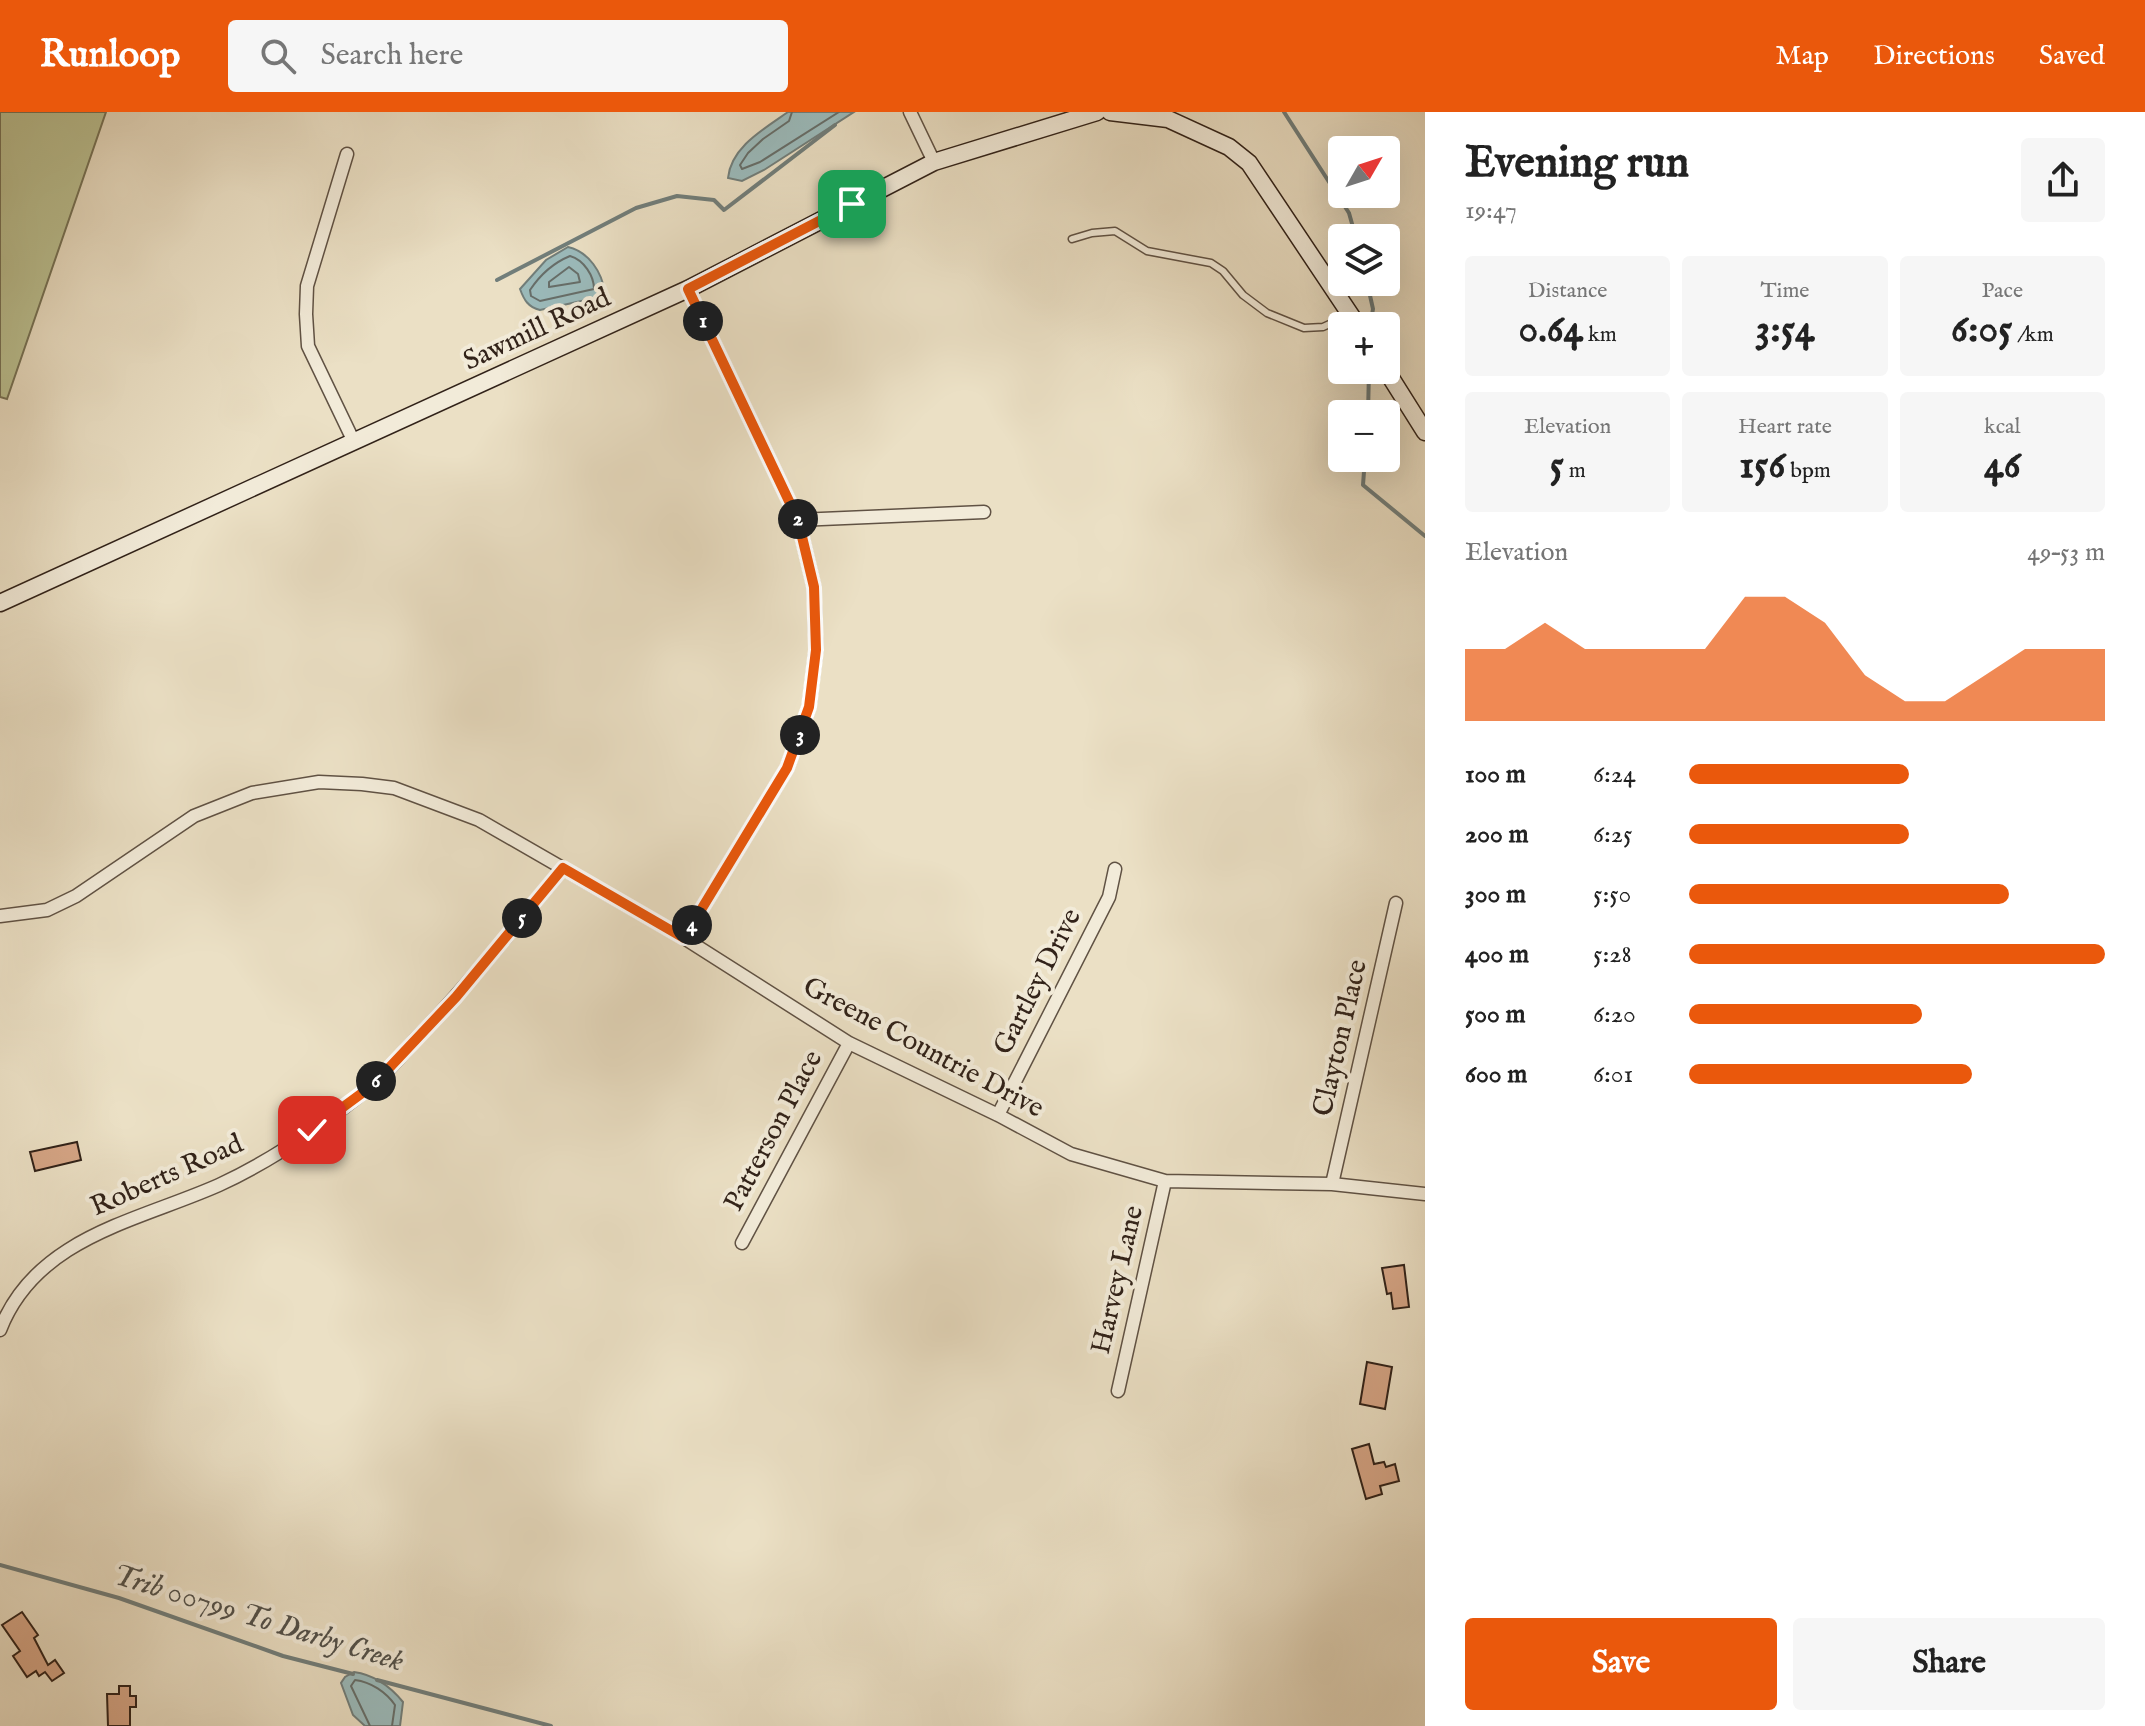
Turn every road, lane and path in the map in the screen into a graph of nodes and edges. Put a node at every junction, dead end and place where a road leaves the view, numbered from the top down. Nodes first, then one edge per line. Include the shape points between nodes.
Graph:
1 (910, 112) edge
2 (1097, 112) edge
3 (1110, 112) edge
4 (347, 154) dead end
5 (934, 162) junction
6 (1072, 239) dead end
7 (688, 289) junction
8 (1349, 312) edge
9 (1328, 326) edge
10 (1395, 384) edge
11 (1425, 432) edge
12 (354, 442) junction
13 (984, 512) dead end
14 (798, 520) junction
15 (0, 603) edge
16 (563, 868) junction
17 (1115, 869) dead end
18 (1396, 903) dead end
19 (0, 916) edge
20 (684, 938) junction
21 (849, 1043) junction
22 (998, 1115) junction
23 (1165, 1181) junction
24 (1332, 1184) junction
25 (1425, 1194) edge
26 (742, 1243) dead end
27 (0, 1330) edge
28 (1118, 1391) dead end

1 - 5 street
2 - 5 street, Sawmill Road
3 - 8 street via 1168,119 1229,147 1249,163
4 - 12 street via 307,286 306,314 308,346
5 - 7 street, Sawmill Road
6 - 9 lane via 1115,231 1147,251 1211,263 1267,313 1304,328
7 - 12 street, Sawmill Road
7 - 14 street
10 - 11 street
12 - 15 street, Sawmill Road
13 - 14 street
14 - 20 street via 814,587 816,650 809,707 787,768
16 - 19 street, Greene Countrie Drive via 479,820 420,797 394,788 319,782 224,802 161,836 76,896 47,910
16 - 20 street, Greene Countrie Drive
16 - 27 street, Roberts Road via 456,997 373,1085 312,1130 219,1185 81,1241 32,1279
17 - 22 street, Gartley Drive via 1109,897
18 - 24 street, Clayton Place
20 - 21 street, Greene Countrie Drive
21 - 22 street, Greene Countrie Drive
21 - 26 street, Patterson Place
22 - 23 street, Greene Countrie Drive via 1071,1154
23 - 24 street, Greene Countrie Drive
23 - 28 street, Harvey Lane
24 - 25 street, Greene Countrie Drive

